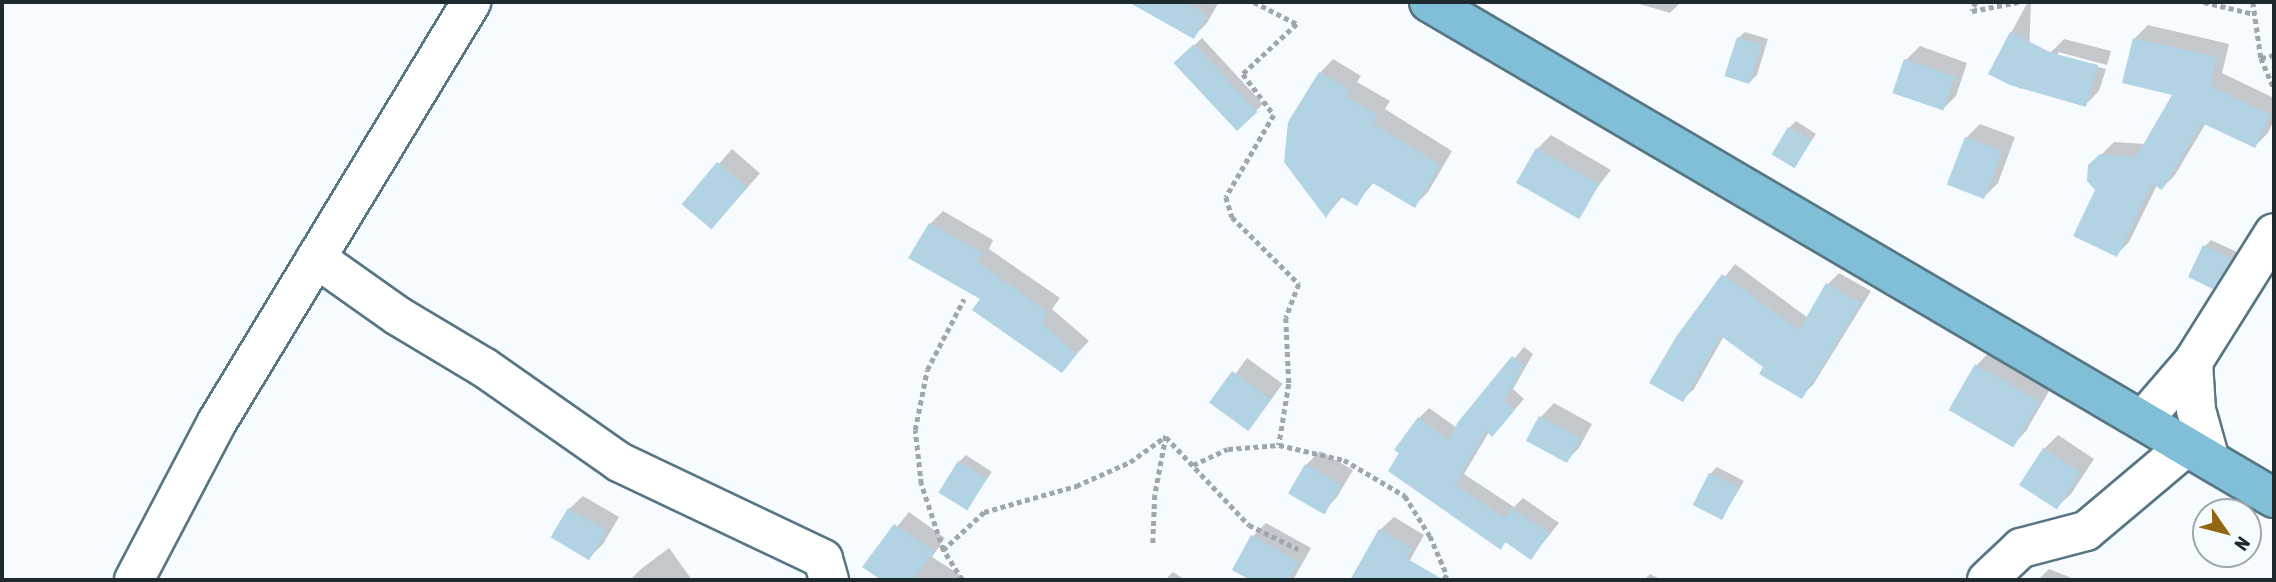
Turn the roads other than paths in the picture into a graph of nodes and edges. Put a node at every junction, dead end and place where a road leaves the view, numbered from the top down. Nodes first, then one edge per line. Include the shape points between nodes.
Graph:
1 (471, 2) edge
2 (1429, 2) edge
3 (2274, 233) edge
4 (316, 258) junction
5 (2193, 362) junction
6 (2143, 420) junction
7 (2199, 453) junction
8 (2274, 498) edge
9 (134, 580) edge
10 (829, 580) edge
11 (1987, 580) edge

1 - 4 street
2 - 6 main road
3 - 5 street
4 - 9 street via 217,422
4 - 10 street via 619,462 823,559
5 - 6 street
5 - 7 street
6 - 7 main road
7 - 8 main road
7 - 11 street via 2086,531 2021,548

